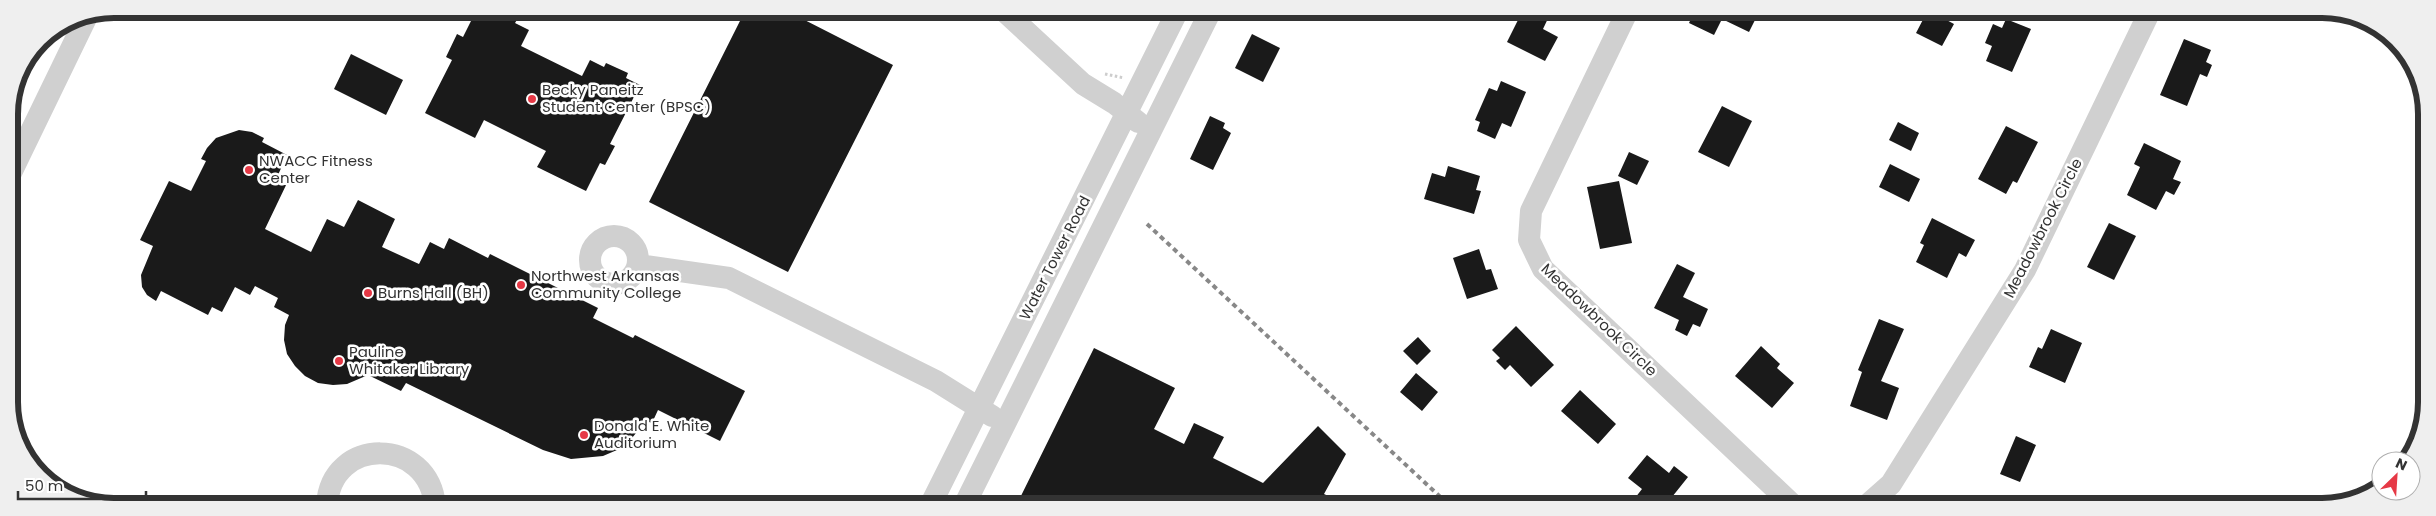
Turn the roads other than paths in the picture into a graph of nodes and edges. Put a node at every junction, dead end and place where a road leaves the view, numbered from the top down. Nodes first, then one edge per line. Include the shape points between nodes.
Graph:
1 (1012, 18) edge
2 (1174, 18) edge
3 (1207, 18) edge
4 (1624, 18) edge
5 (2146, 18) edge
6 (84, 23) edge
7 (1127, 115) junction
8 (1150, 131) junction
9 (18, 158) edge
10 (638, 265) dead end
11 (979, 409) junction
12 (1006, 424) junction
13 (327, 499) edge
14 (434, 499) edge
15 (934, 499) edge
16 (968, 499) edge
17 (1787, 499) edge
18 (1874, 499) edge

1 - 7 street via 1083,84
2 - 7 street, Water Tower Road
3 - 8 street, Water Tower Road
4 - 17 street, Meadowbrook Circle via 1531,211 1529,240 1543,269
5 - 18 street, Meadowbrook Circle via 2025,270 1891,484
6 - 9 street
7 - 8 street
7 - 11 street, Water Tower Road
8 - 12 street, Water Tower Road
10 - 11 street via 729,278 936,381
11 - 12 street
11 - 15 street, Water Tower Road
12 - 16 street, Water Tower Road
13 - 14 street via 334,479 345,466 359,456 376,452 394,454 410,461 423,472 432,487

